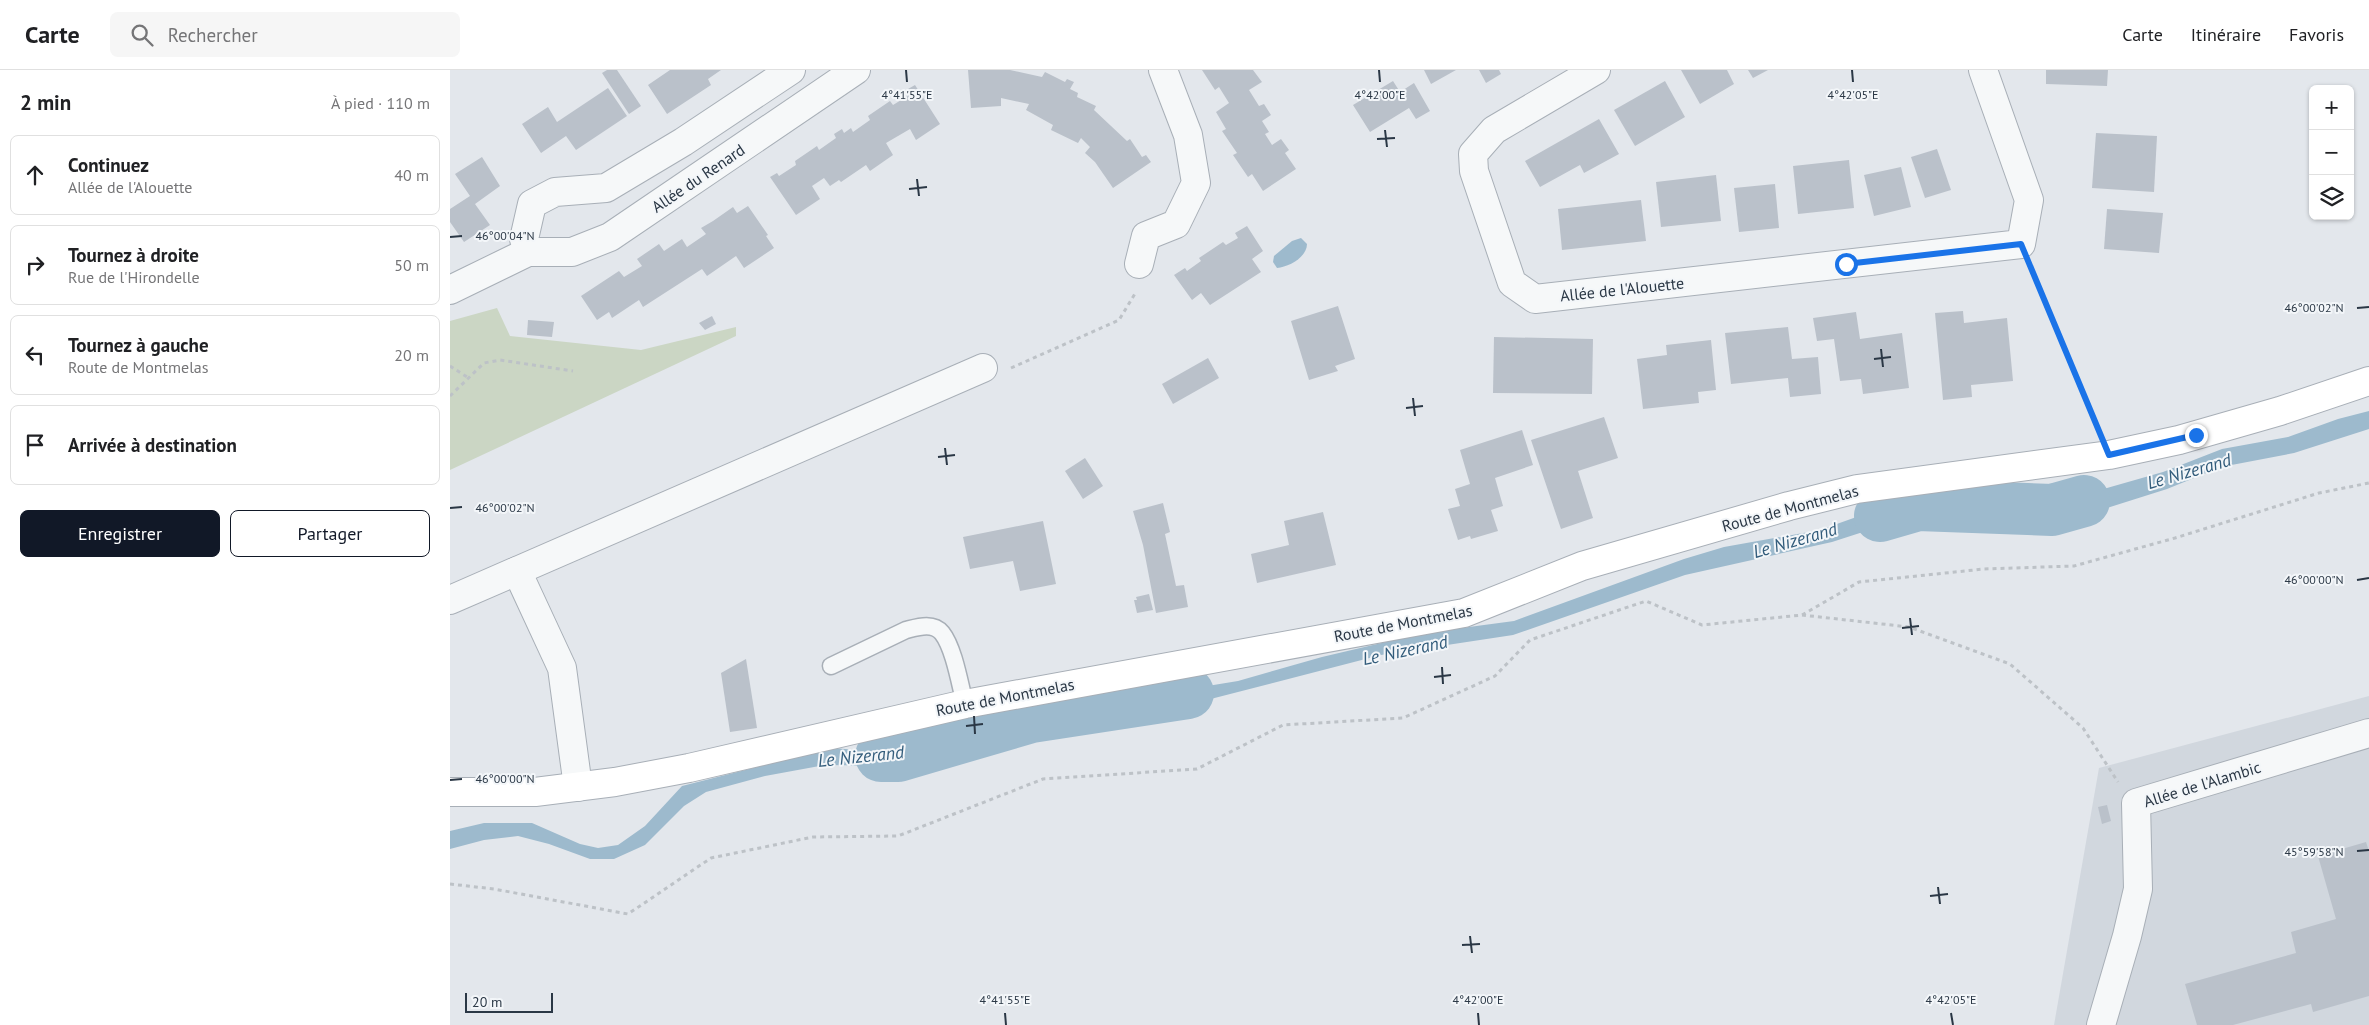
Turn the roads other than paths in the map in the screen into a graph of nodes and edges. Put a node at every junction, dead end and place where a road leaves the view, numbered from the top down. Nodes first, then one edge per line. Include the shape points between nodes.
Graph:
1 (791, 70) edge
2 (856, 70) edge
3 (1163, 70) edge
4 (1596, 70) edge
5 (1983, 70) edge
6 (528, 252) junction
7 (1139, 264) road end
8 (450, 290) edge
9 (983, 368) road end
10 (2369, 381) edge
11 (517, 571) junction
12 (450, 600) edge
13 (831, 666) dead end
14 (965, 704) junction
15 (2369, 733) edge
16 (578, 787) junction
17 (450, 792) edge
18 (2101, 1025) edge

1 - 6 street via 683,142 606,188 555,192 532,204 524,240
2 - 6 street, Allée du Renard via 610,237 572,252
3 - 7 street via 1188,135 1196,184 1176,224 1146,236
4 - 5 street, Allée de l'Alouette via 1494,130 1473,154 1474,171 1512,283 1535,299 2021,244 2029,200
6 - 8 street, Allée du Renard
9 - 11 street
10 - 14 street, Route de Montmelas via 2179,440 2109,455 1857,490 1789,506 1582,566 1464,613
11 - 12 street
11 - 16 street via 562,668
13 - 14 lane via 906,630 929,626 942,633 950,649
14 - 16 street, Route de Montmelas via 689,768
15 - 18 street, Allée de l'Alambic via 2136,803 2138,889
16 - 17 street, Route de Montmelas via 535,792

